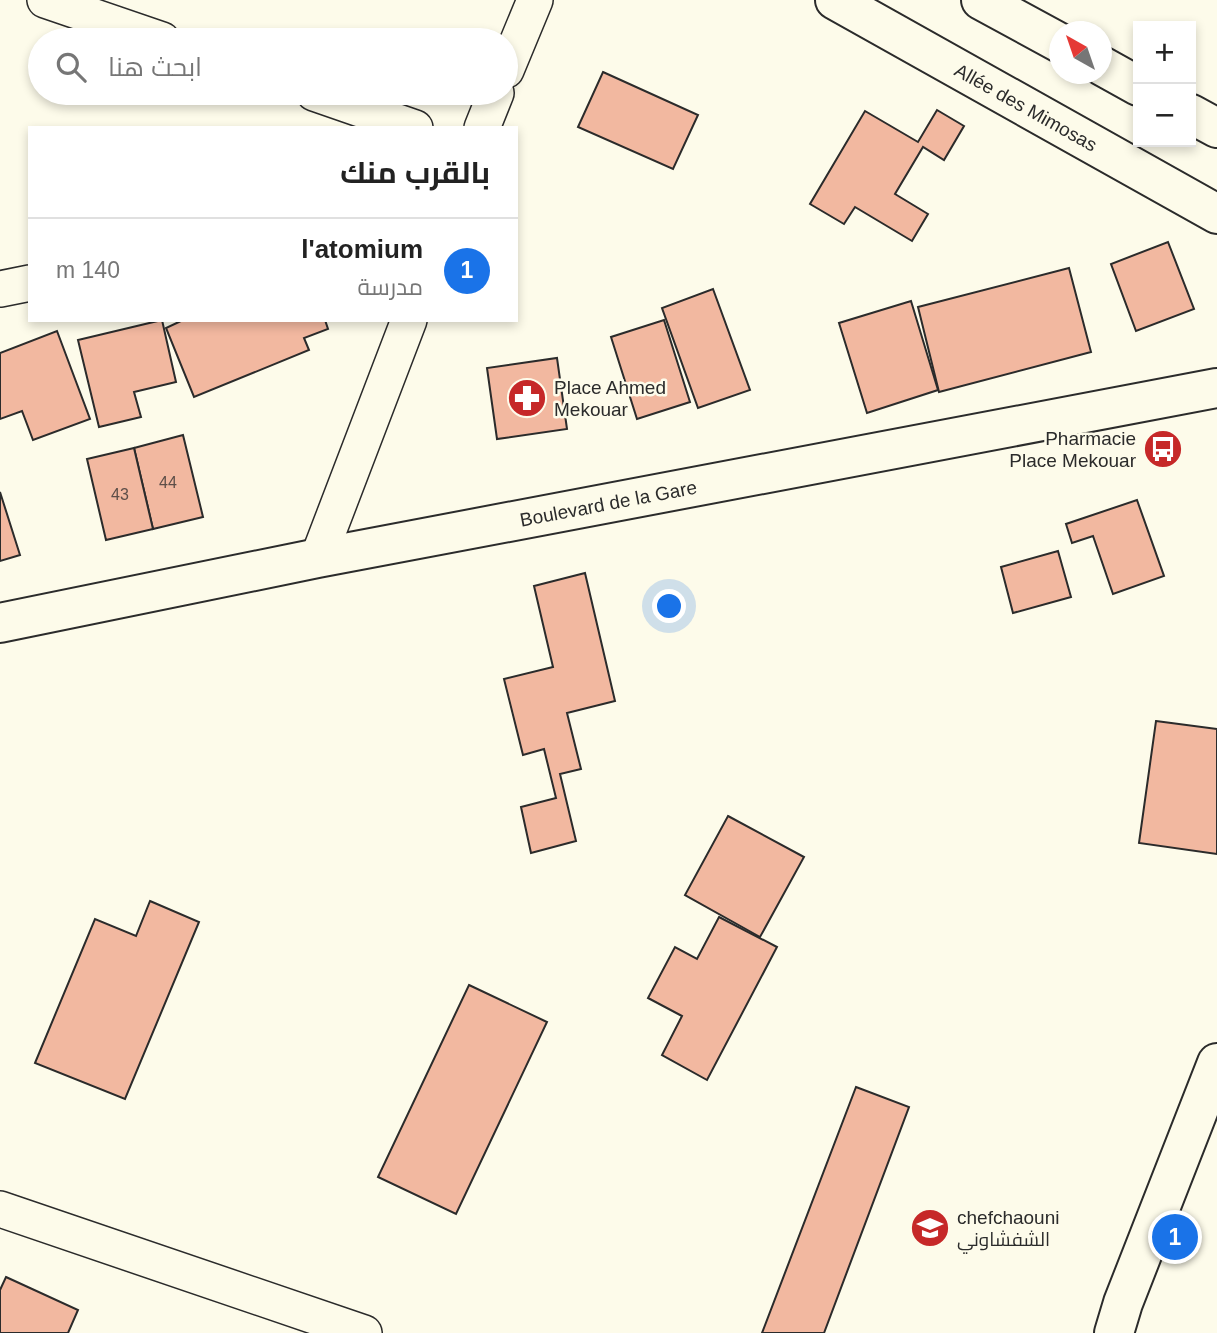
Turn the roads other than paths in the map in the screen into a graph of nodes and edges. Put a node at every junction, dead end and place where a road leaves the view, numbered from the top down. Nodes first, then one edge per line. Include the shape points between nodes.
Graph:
1 (45, 0) edge
2 (535, 0) edge
3 (835, 0) edge
4 (981, 0) edge
5 (127, 28) edge
6 (1049, 37) edge
7 (518, 41) edge
8 (1112, 72) edge
9 (1134, 84) edge
10 (349, 105) edge
11 (491, 105) edge
12 (1196, 117) edge
13 (409, 126) edge
14 (483, 126) edge
15 (1217, 128) edge
16 (1217, 214) edge
17 (28, 283) edge
18 (0, 289) edge
19 (409, 322) edge
20 (1217, 388) edge
21 (318, 558) junction
22 (0, 624) edge
23 (1217, 1063) edge
24 (0, 1209) edge
25 (364, 1333) edge
26 (1114, 1333) edge

1 - 5 street
2 - 7 street
3 - 16 street, Allée des Mimosas
4 - 6 street
8 - 9 street
10 - 13 street
11 - 14 street
12 - 15 street
17 - 18 street
19 - 21 street
20 - 21 street, Boulevard de la Gare
21 - 22 street, Boulevard de la Gare
23 - 26 street
24 - 25 street

